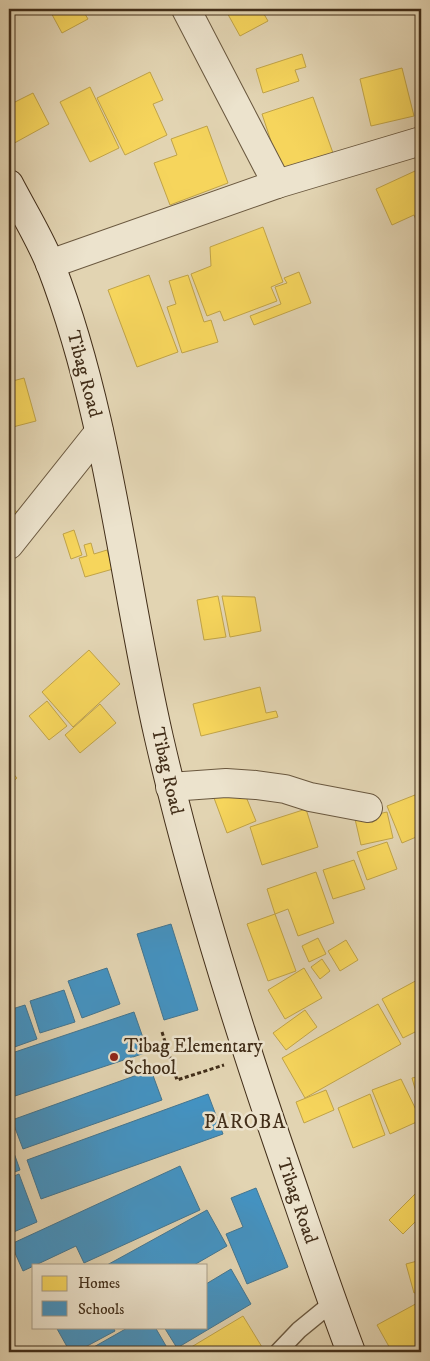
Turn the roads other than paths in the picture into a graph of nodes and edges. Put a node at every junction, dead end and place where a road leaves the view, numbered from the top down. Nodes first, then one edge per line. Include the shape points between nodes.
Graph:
1 (186, 9) edge
2 (421, 141) edge
3 (9, 184) edge
4 (277, 184) junction
5 (50, 264) junction
6 (99, 432) junction
7 (9, 545) edge
8 (170, 787) junction
9 (368, 808) dead end
10 (332, 1304) junction
11 (278, 1352) edge
12 (351, 1352) edge

1 - 4 street
2 - 4 street
3 - 5 street, Tibag Road
4 - 5 street
5 - 6 street, Tibag Road via 72,330
6 - 7 street
6 - 8 street, Tibag Road
8 - 9 street via 256,785
8 - 10 street, Tibag Road via 260,1093
10 - 11 lane
10 - 12 street, Tibag Road

